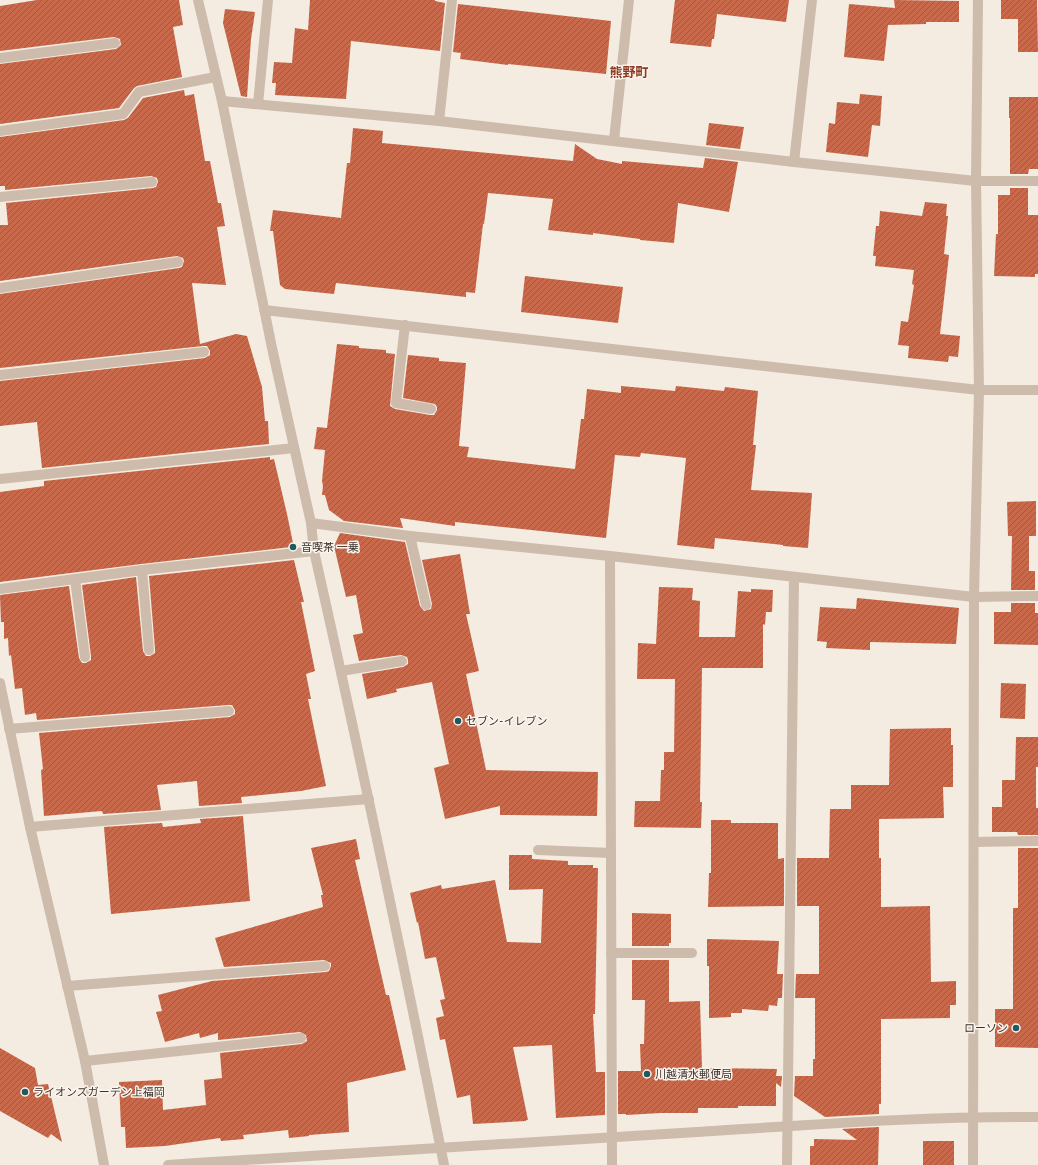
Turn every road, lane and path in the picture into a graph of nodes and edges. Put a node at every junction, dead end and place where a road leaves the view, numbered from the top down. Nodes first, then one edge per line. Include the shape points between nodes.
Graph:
1 (198, 0) edge
2 (268, 0) edge
3 (452, 0) edge
4 (629, 0) edge
5 (812, 0) edge
6 (978, 0) edge
7 (115, 43) dead end
8 (0, 58) edge
9 (215, 77) junction
10 (222, 100) junction
11 (258, 104) junction
12 (440, 121) junction
13 (0, 131) edge
14 (614, 140) junction
15 (794, 162) junction
16 (976, 181) junction
17 (1038, 181) edge
18 (152, 182) dead end
19 (0, 197) edge
20 (178, 262) dead end
21 (0, 288) edge
22 (264, 310) junction
23 (405, 325) junction
24 (204, 352) dead end
25 (0, 375) edge
26 (979, 390) junction
27 (1038, 390) edge
28 (432, 410) dead end
29 (294, 448) junction
30 (0, 479) edge
31 (311, 523) junction
32 (410, 536) junction
33 (314, 551) junction
34 (610, 556) junction
35 (142, 570) junction
36 (794, 578) junction
37 (74, 579) junction
38 (0, 589) edge
39 (1038, 596) edge
40 (974, 597) junction
41 (426, 605) dead end
42 (149, 650) dead end
43 (85, 657) dead end
44 (402, 661) dead end
45 (341, 671) junction
46 (0, 683) edge
47 (229, 711) dead end
48 (9, 729) junction
49 (369, 799) junction
50 (30, 827) junction
51 (1038, 841) edge
52 (974, 842) junction
53 (538, 850) dead end
54 (611, 852) junction
55 (611, 953) junction
56 (692, 953) dead end
57 (325, 966) dead end
58 (68, 986) junction
59 (301, 1038) dead end
60 (85, 1061) junction
61 (973, 1116) junction
62 (1038, 1117) edge
63 (787, 1127) junction
64 (612, 1137) junction
65 (440, 1146) junction
66 (104, 1165) edge
67 (168, 1165) edge
68 (444, 1165) edge
69 (612, 1165) edge
70 (787, 1165) edge
71 (973, 1165) edge

1 - 9 street
2 - 11 street
3 - 12 street
4 - 14 street
5 - 15 street
6 - 16 street
7 - 8 street
9 - 10 street
9 - 13 street via 139,92 123,114
10 - 11 street
10 - 22 street
11 - 12 street
12 - 14 street
14 - 15 street
15 - 16 street
16 - 17 street
16 - 26 street
18 - 19 street
20 - 21 street
22 - 23 street
22 - 29 street
23 - 26 street
23 - 28 street via 396,403
24 - 25 street
26 - 27 street
26 - 40 street
29 - 30 street
29 - 31 street
31 - 32 street
31 - 33 street
32 - 34 street
32 - 41 street
33 - 35 street
33 - 45 street
34 - 36 street
34 - 54 street
35 - 37 street
35 - 42 street
36 - 40 street
36 - 63 street
37 - 38 street
37 - 43 street
39 - 40 street
40 - 52 street
44 - 45 street
45 - 49 street
46 - 48 street
47 - 48 street
48 - 50 street
49 - 50 street
49 - 65 street
50 - 58 street
51 - 52 street
52 - 61 street
53 - 54 street
54 - 55 street
55 - 56 street
55 - 64 street
57 - 58 street
58 - 60 street
59 - 60 street
60 - 66 street
61 - 62 street
61 - 63 street
61 - 71 street
63 - 64 street
63 - 70 street
64 - 65 street
64 - 69 street
65 - 67 street
65 - 68 street

